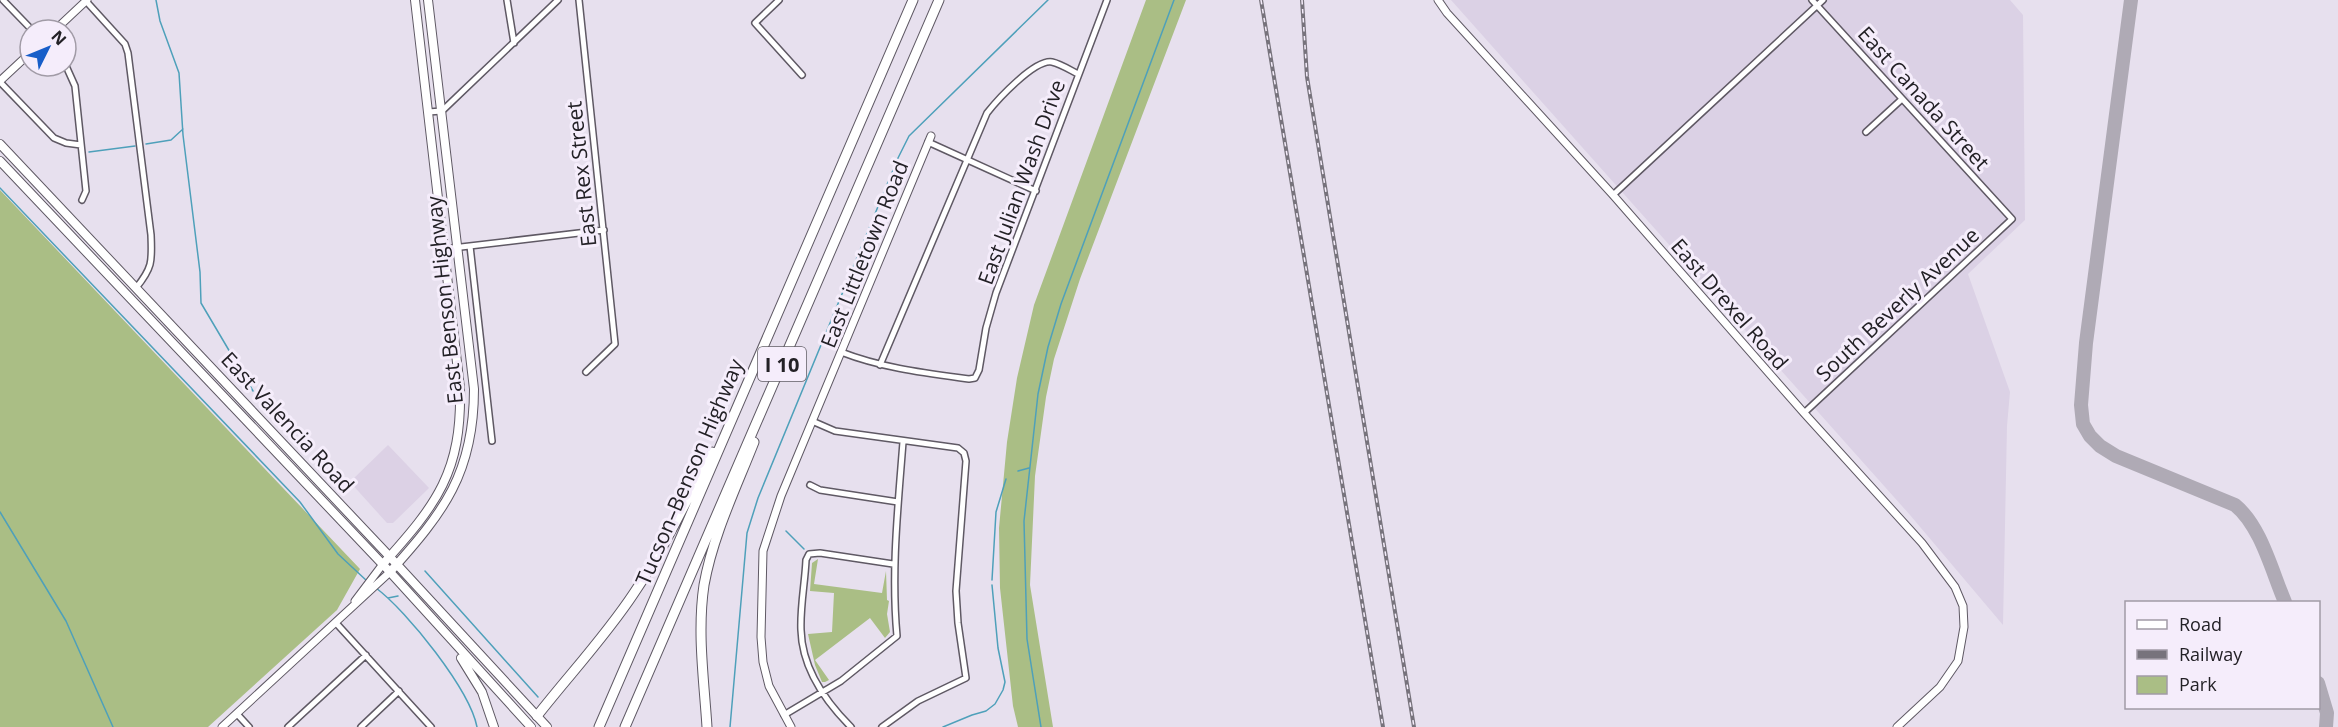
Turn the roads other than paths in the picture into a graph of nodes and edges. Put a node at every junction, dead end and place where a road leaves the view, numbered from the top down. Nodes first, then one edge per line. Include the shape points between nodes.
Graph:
1 (3, 0) edge
2 (86, 0) edge
3 (415, 0) edge
4 (428, 0) edge
5 (507, 0) edge
6 (558, 0) edge
7 (579, 0) edge
8 (779, 0) edge
9 (913, 0) edge
10 (939, 0) edge
11 (1107, 0) edge
12 (1438, 0) edge
13 (1812, 0) edge
14 (1823, 0) edge
15 (1817, 5) junction
16 (20, 18) edge
17 (67, 18) edge
18 (514, 43) junction
19 (18, 65) edge
20 (1078, 74) junction
21 (802, 75) dead end
22 (71, 78) edge
23 (0, 82) edge
24 (1902, 99) junction
25 (442, 111) junction
26 (428, 112) junction
27 (1866, 132) dead end
28 (929, 139) joint
29 (0, 144) edge
30 (81, 145) junction
31 (966, 159) junction
32 (0, 161) edge
33 (1036, 191) junction
34 (1613, 195) junction
35 (82, 200) dead end
36 (2012, 219) joint
37 (604, 230) junction
38 (143, 232) dead end
39 (151, 232) junction
40 (470, 246) junction
41 (457, 248) junction
42 (444, 249) junction
43 (824, 265) junction
44 (136, 288) junction
45 (841, 352) junction
46 (880, 365) junction
47 (586, 372) dead end
48 (746, 386) junction
49 (1804, 413) junction
50 (812, 421) junction
51 (492, 441) dead end
52 (903, 441) junction
53 (810, 485) dead end
54 (898, 502) junction
55 (390, 557) junction
56 (383, 564) junction
57 (893, 564) junction
58 (397, 565) junction
59 (390, 572) junction
60 (375, 581) junction
61 (336, 623) junction
62 (438, 626) junction
63 (366, 655) junction
64 (399, 692) junction
65 (821, 692) junction
66 (237, 714) junction
67 (784, 715) junction
68 (537, 716) junction
69 (292, 726) edge
70 (530, 726) edge
71 (222, 727) edge
72 (249, 727) edge
73 (362, 727) edge
74 (431, 727) edge
75 (494, 727) edge
76 (547, 727) edge
77 (599, 727) edge
78 (625, 727) edge
79 (707, 727) edge
80 (791, 727) edge
81 (851, 727) edge
82 (882, 727) edge
83 (1897, 727) edge

1 - 16 street
2 - 17 street
2 - 39 street via 125,44 128,53
3 - 26 main road, East Benson Highway
4 - 25 main road, East Benson Highway
5 - 18 street
6 - 18 street
7 - 37 street, East Rex Street
8 - 21 street via 755,23
9 - 48 highway, Tucson–Benson Highway / I 10
10 - 43 highway, Tucson–Benson Highway / I 10
11 - 20 street, East Julian Wash Drive
12 - 34 street, East Drexel Road
13 - 15 street, East Canada Street
14 - 15 street
15 - 24 street, East Canada Street
15 - 34 street
18 - 25 street
19 - 23 street
20 - 31 street via 1052,62 1041,63 987,113
20 - 33 street, East Julian Wash Drive
22 - 30 street
23 - 30 street via 54,138
24 - 27 street
24 - 36 street, East Canada Street
25 - 26 street
25 - 41 main road, East Benson Highway
26 - 42 main road, East Benson Highway
28 - 31 street
28 - 45 street, East Littletown Road
29 - 44 main road, East Valencia Road
30 - 35 street via 86,191
31 - 33 street
31 - 46 street
32 - 56 main road, East Valencia Road
33 - 46 street, East Julian Wash Drive via 996,293 975,378
34 - 49 street, East Drexel Road
36 - 49 street, South Beverly Avenue
37 - 40 street
37 - 47 street, East Rex Street via 615,344
38 - 39 street
39 - 44 street via 149,272
40 - 41 street
40 - 51 street, East Benson Highway
41 - 42 street
41 - 58 main road, East Benson Highway via 474,389 470,442 465,463 447,500
42 - 55 main road, East Benson Highway via 460,388 457,447 437,496
43 - 78 highway, Tucson–Benson Highway / I 10
43 - 79 highway via 722,523 708,568 700,628
44 - 55 main road, East Valencia Road
45 - 46 street
45 - 50 street, East Littletown Road
48 - 68 highway via 638,588
48 - 77 highway, Tucson–Benson Highway / I 10
49 - 83 street, East Drexel Road via 1922,543 1948,576 1963,606 1958,661 1951,673
50 - 52 street via 835,431
50 - 67 street, East Littletown Road via 781,496 764,551 760,614 763,662
52 - 54 street
52 - 82 street via 958,448 964,453 956,591 966,678 918,701
53 - 54 street via 820,490
54 - 57 street
55 - 56 main road, East Benson Highway
55 - 58 main road, East Valencia Road
56 - 59 main road, East Valencia Road
56 - 60 street
57 - 65 street via 897,636 841,681
57 - 65 street via 809,554 801,630 806,658
58 - 59 main road, East Benson Highway
58 - 68 main road, East Valencia Road
59 - 60 street
59 - 62 main road, East Valencia Road
60 - 61 street
61 - 63 street
61 - 66 street
62 - 70 main road, East Valencia Road
62 - 75 main road via 473,675
63 - 64 street
63 - 69 street
64 - 73 street
64 - 74 street
65 - 67 street
65 - 81 street
66 - 71 street
66 - 72 street
67 - 80 street, East Littletown Road
68 - 70 main road
68 - 76 main road, East Valencia Road

